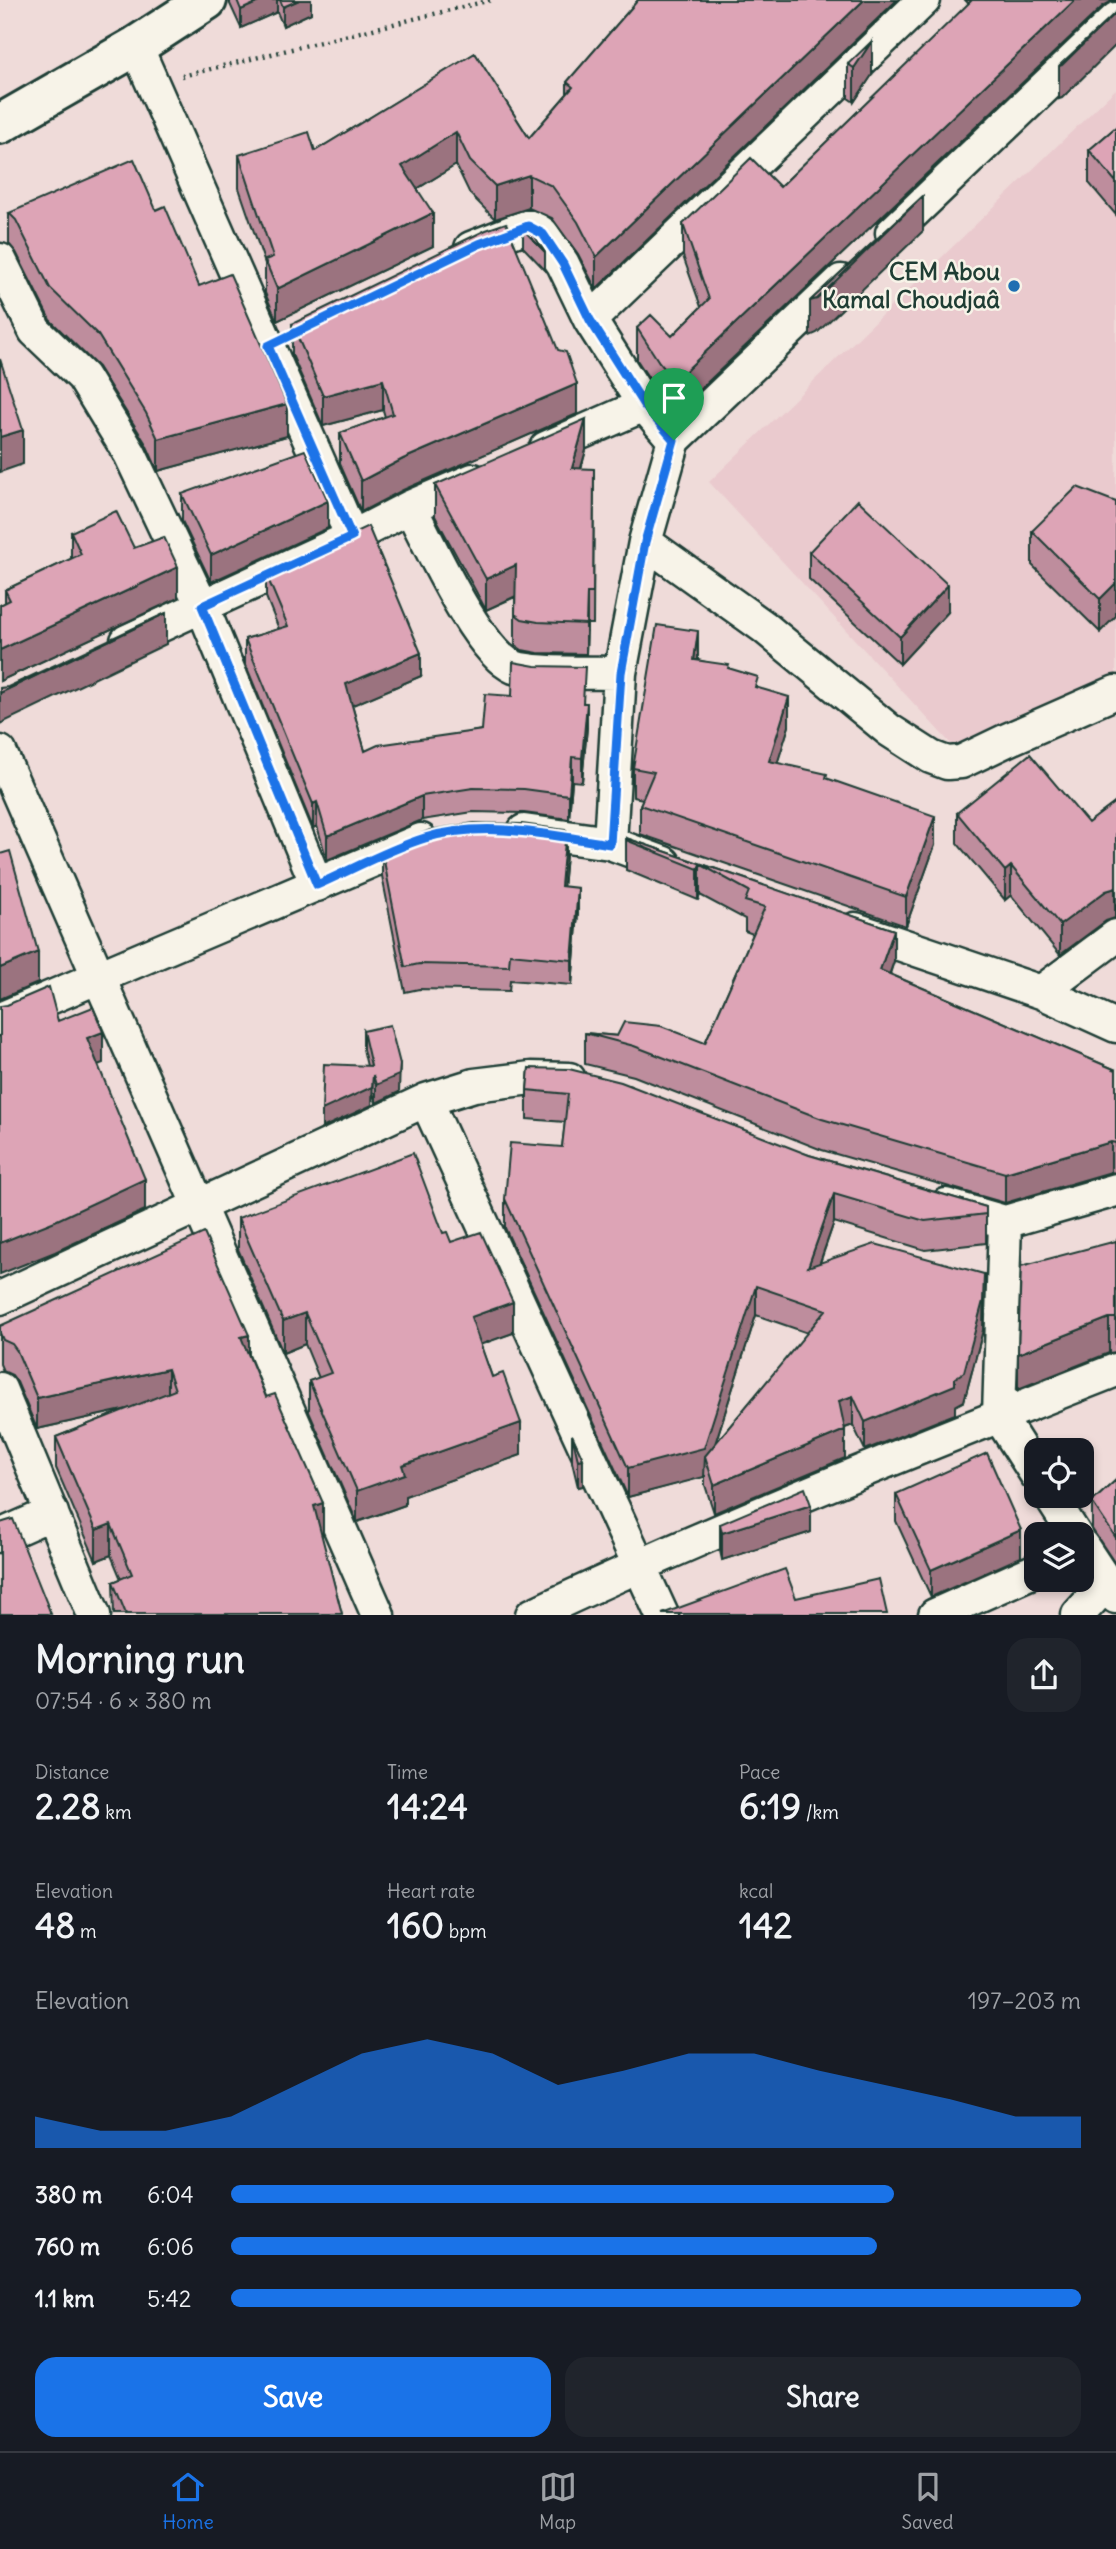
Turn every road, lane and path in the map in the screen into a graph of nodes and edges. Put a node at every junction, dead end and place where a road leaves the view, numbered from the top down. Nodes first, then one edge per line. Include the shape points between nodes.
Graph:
1 (207, 0) edge
2 (491, 0) edge
3 (924, 0) edge
4 (1116, 19) edge
5 (136, 46) junction
6 (154, 83) junction
7 (0, 124) edge
8 (0, 260) edge
9 (442, 262) edge
10 (590, 320) junction
11 (644, 405) junction
12 (674, 440) junction
13 (410, 507) junction
14 (352, 537) junction
15 (645, 542) junction
16 (202, 606) junction
17 (101, 653) edge
18 (621, 673) junction
19 (1116, 692) edge
20 (0, 752) edge
21 (498, 831) edge
22 (449, 834) edge
23 (610, 844) junction
24 (685, 871) edge
25 (317, 885) junction
26 (830, 920) edge
27 (1116, 936) edge
28 (99, 975) junction
29 (1041, 992) junction
30 (0, 1018) edge
31 (1116, 1026) edge
32 (594, 1085) edge
33 (426, 1100) junction
34 (1116, 1190) edge
35 (917, 1196) edge
36 (199, 1207) junction
37 (1005, 1222) junction
38 (0, 1298) edge
39 (1116, 1370) edge
40 (0, 1389) edge
41 (999, 1416) junction
42 (1024, 1455) edge
43 (52, 1513) junction
44 (0, 1536) edge
45 (639, 1564) junction
46 (1094, 1565) edge
47 (1024, 1575) edge
48 (1111, 1590) edge
49 (94, 1615) edge
50 (377, 1615) edge
51 (532, 1615) edge
52 (662, 1615) edge
53 (935, 1615) edge
54 (1077, 1615) edge

1 - 5 street
2 - 6 path
3 - 10 street
4 - 12 street
5 - 6 street
5 - 7 street
6 - 14 street via 281,340
8 - 16 street via 35,331 83,377 125,444
9 - 10 street via 516,229 533,227 563,264
10 - 11 street
11 - 12 street
11 - 13 street
12 - 15 street
13 - 14 street
13 - 18 street via 449,582 500,658 515,667 535,670
14 - 16 street
15 - 18 street
15 - 19 street via 764,627 889,730 947,763 961,762
16 - 17 street
16 - 25 street
18 - 23 street
20 - 28 street
21 - 23 street
22 - 25 street via 425,838
23 - 24 street
25 - 28 street
26 - 29 street
27 - 29 street
28 - 30 street
28 - 36 street
29 - 31 street
32 - 33 street via 531,1078 474,1085
33 - 36 street
33 - 45 street
34 - 37 street
35 - 37 street
36 - 38 street
36 - 50 street
37 - 41 street
39 - 41 street
40 - 43 street
41 - 42 street
41 - 45 street
43 - 44 street
43 - 49 street
45 - 51 street
45 - 52 street
46 - 48 street
47 - 53 street
48 - 54 street

